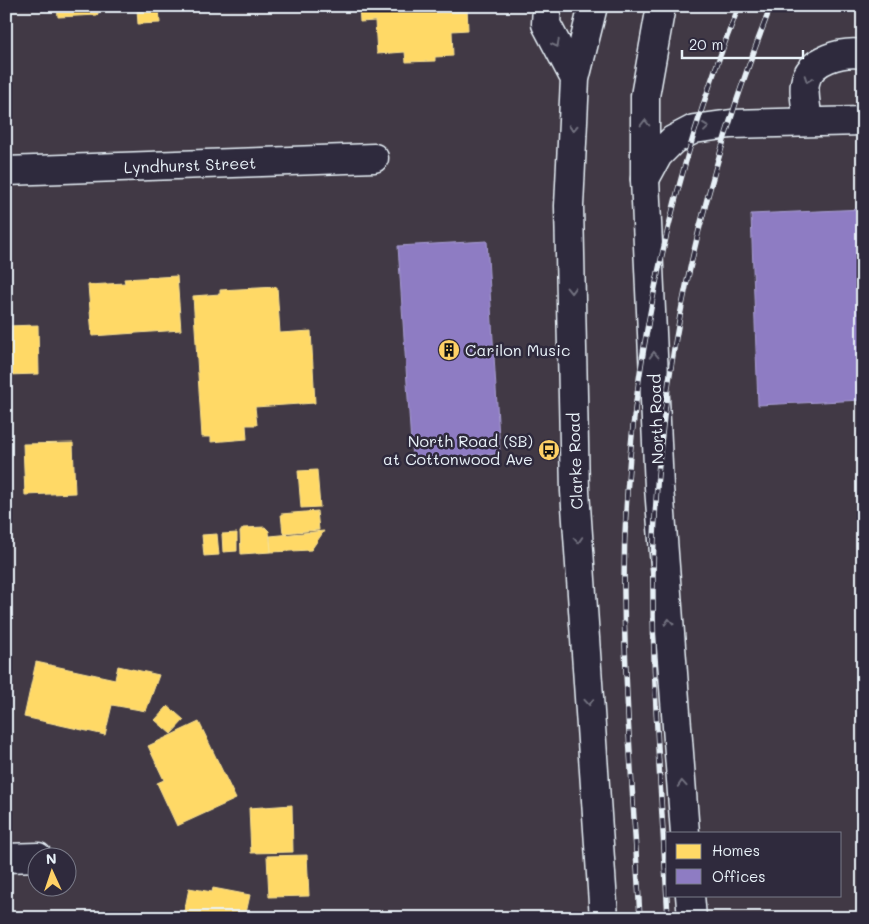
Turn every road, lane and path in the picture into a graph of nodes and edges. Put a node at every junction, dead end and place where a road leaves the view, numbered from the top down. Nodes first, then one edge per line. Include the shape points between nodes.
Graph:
1 (548, 6) edge
2 (593, 6) edge
3 (661, 6) edge
4 (863, 54) edge
5 (575, 79) junction
6 (863, 121) edge
7 (808, 122) junction
8 (374, 158) dead end
9 (6, 171) edge
10 (645, 179) junction
11 (686, 832) edge
12 (28, 857) edge
13 (6, 858) edge
14 (690, 896) edge
15 (604, 918) edge
16 (692, 918) edge

1 -> 5 main road via 546,24
2 - 5 main road, Clarke Road
10 -> 3 main road, North Road via 645,96
4 -> 7 main road via 830,58 812,70 805,84
5 -> 15 main road, Clarke Road via 569,206 575,491
6 - 7 main road
10 -> 7 main road via 658,155 673,140 694,129 732,124
8 - 9 main road, Lyndhurst Street
11 -> 10 main road, North Road via 659,487
12 - 13 main road
14 - 16 main road

